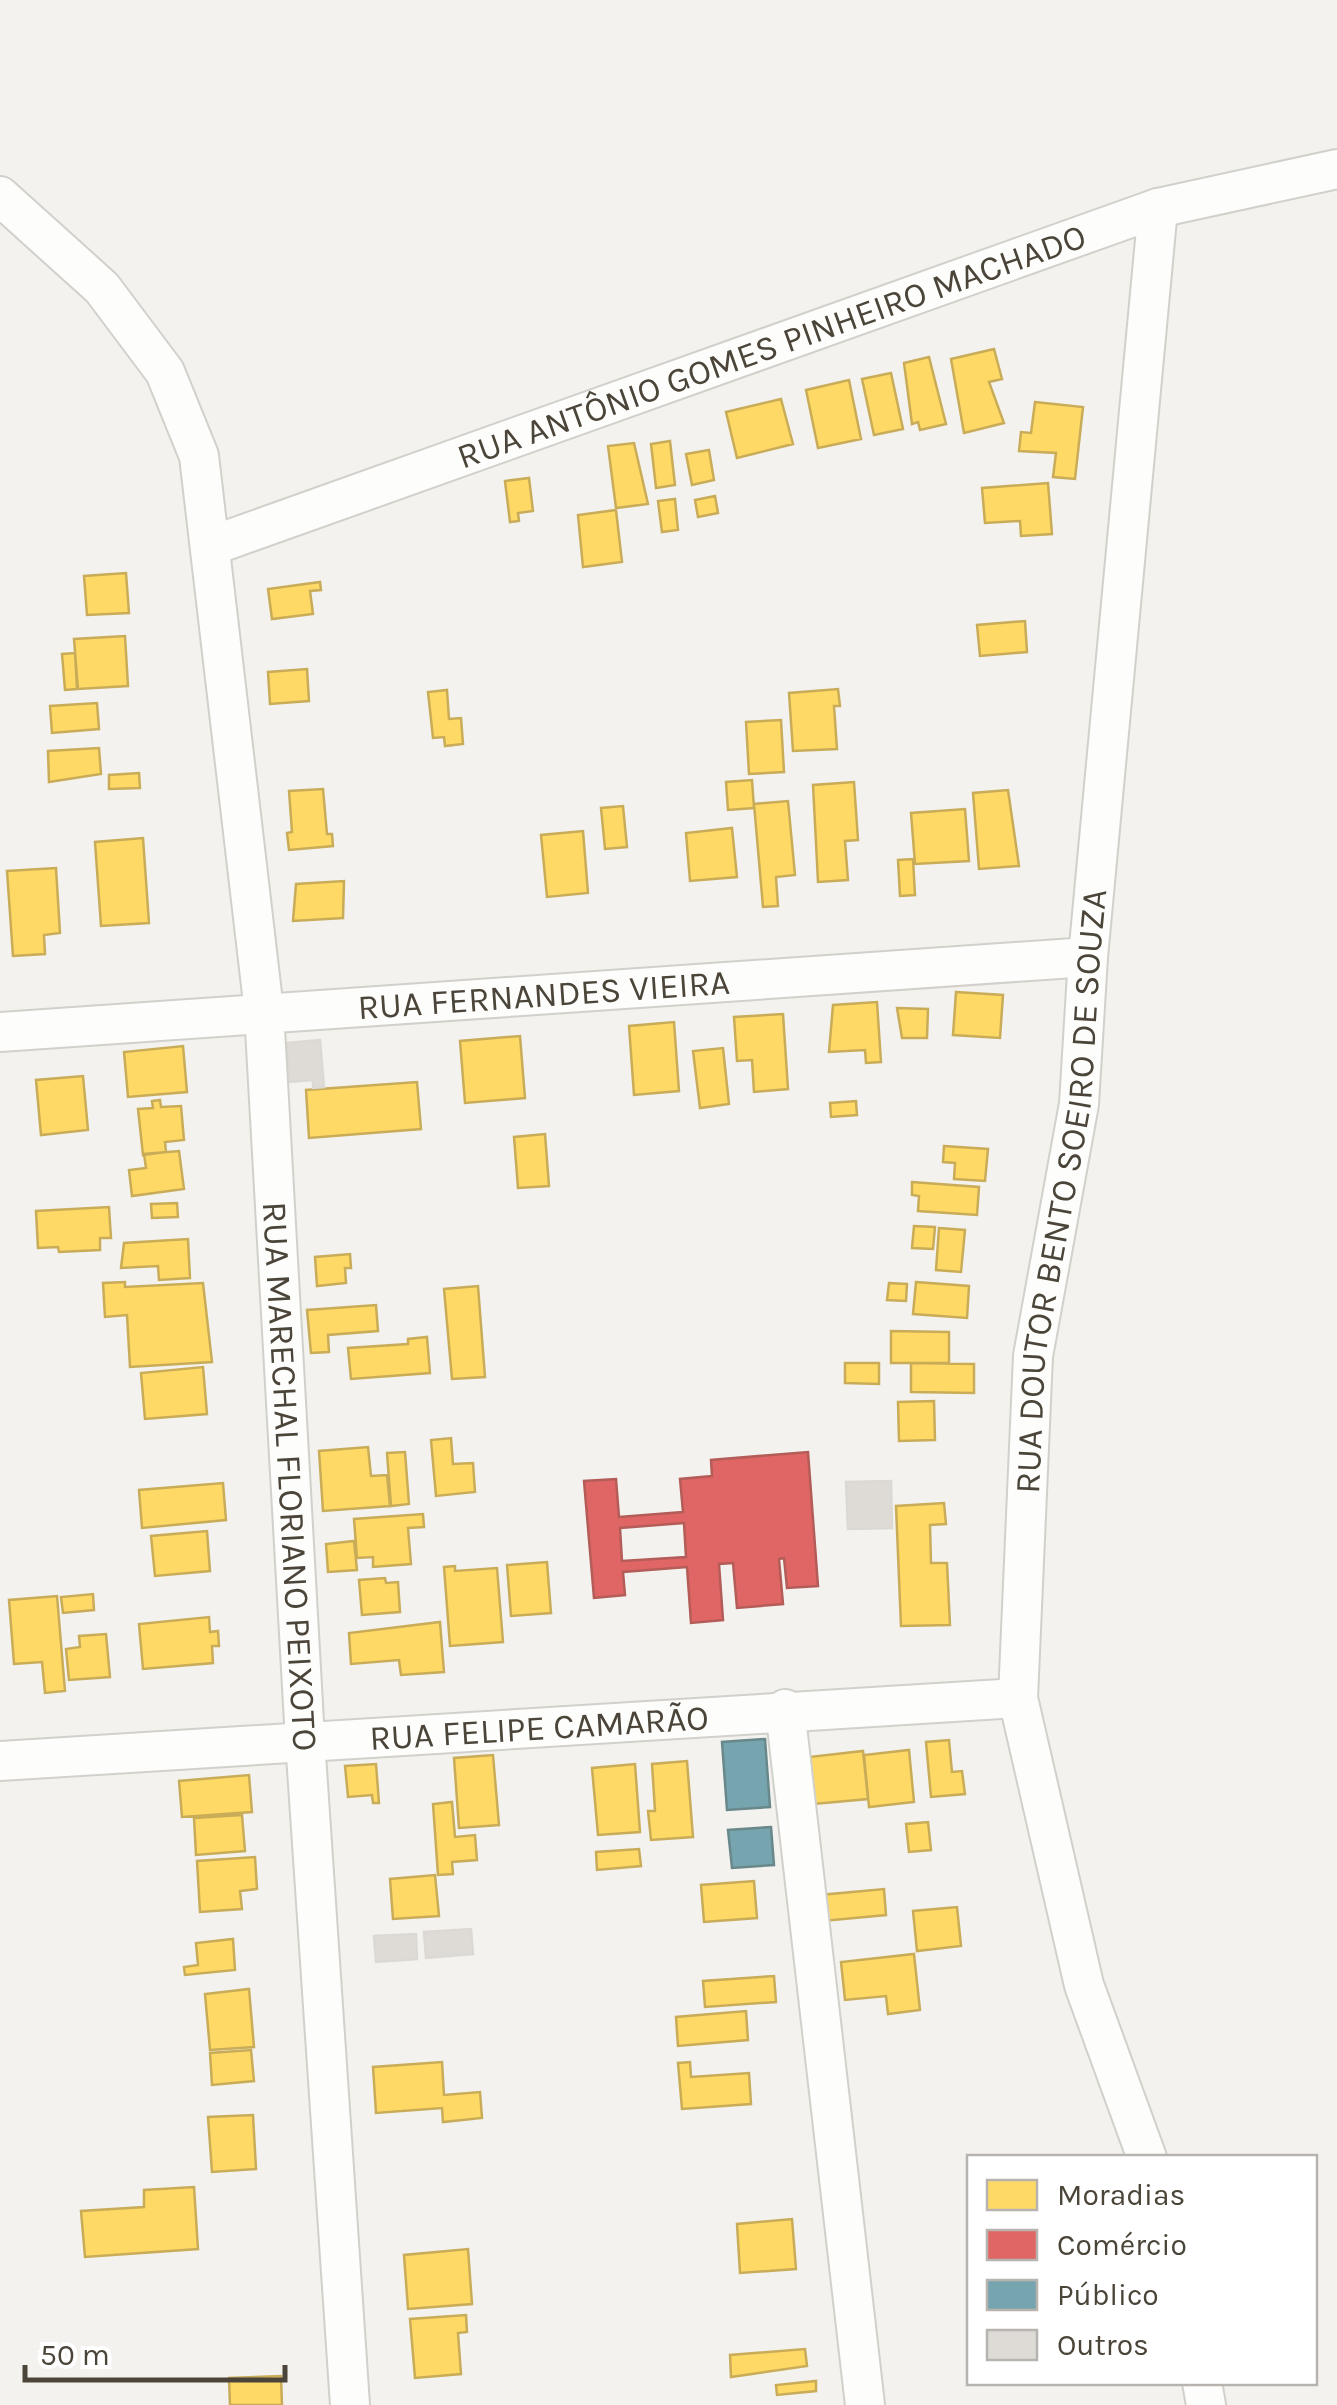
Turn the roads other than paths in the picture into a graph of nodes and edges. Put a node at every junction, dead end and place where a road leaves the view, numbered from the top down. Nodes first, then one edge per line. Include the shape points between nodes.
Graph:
1 (1337, 169) edge
2 (0, 196) edge
3 (1158, 208) junction
4 (211, 546) junction
5 (1088, 957) junction
6 (264, 1012) junction
7 (0, 1032) edge
8 (1018, 1698) junction
9 (785, 1709) junction
10 (305, 1740) junction
11 (0, 1762) edge
12 (1146, 2155) edge
13 (350, 2405) edge
14 (865, 2405) edge

1 - 3 street, RUA ANTÔNIO GOMES PINHEIRO MACHADO
2 - 4 street, RUA MARECHAL FLORIANO PEIXOTO via 102,288 165,372 199,456
3 - 4 street, RUA ANTÔNIO GOMES PINHEIRO MACHADO
3 - 5 street, RUA DOUTOR BENTO SOEIRO DE SOUZA
4 - 6 street, RUA MARECHAL FLORIANO PEIXOTO
5 - 6 street, RUA FERNANDES VIEIRA
5 - 8 street, RUA DOUTOR BENTO SOEIRO DE SOUZA via 1080,1104 1033,1356
6 - 7 street, RUA FERNANDES VIEIRA
6 - 10 street, RUA MARECHAL FLORIANO PEIXOTO
8 - 9 street, RUA FELIPE CAMARÃO
8 - 12 street, RUA DOUTOR BENTO SOEIRO DE SOUZA via 1084,1985
9 - 10 street, RUA FELIPE CAMARÃO
9 - 14 street
10 - 11 street, RUA FELIPE CAMARÃO
10 - 13 street, RUA MARECHAL FLORIANO PEIXOTO

